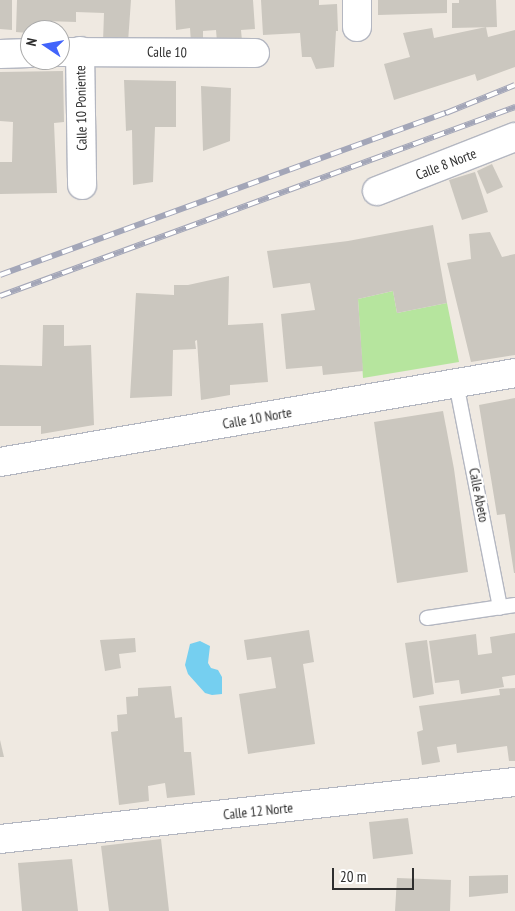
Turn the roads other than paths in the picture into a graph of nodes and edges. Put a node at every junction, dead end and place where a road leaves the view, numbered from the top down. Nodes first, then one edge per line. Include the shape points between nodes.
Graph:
1 (357, 0) edge
2 (357, 27) dead end
3 (70, 52) edge
4 (20, 53) edge
5 (0, 54) edge
6 (255, 54) dead end
7 (515, 138) edge
8 (82, 184) dead end
9 (377, 191) dead end
10 (515, 373) edge
11 (456, 383) junction
12 (0, 462) edge
13 (515, 605) edge
14 (500, 608) junction
15 (427, 618) dead end
16 (515, 782) edge
17 (0, 839) edge

1 - 2 street
3 - 6 street, Calle 10
3 - 8 street, Calle 10 Poniente
4 - 5 street
7 - 9 street, Calle 8 Norte
10 - 11 street, Calle 10 Norte
11 - 12 street, Calle 10 Norte
11 - 14 lane, Calle Abeto
13 - 14 lane
14 - 15 lane
16 - 17 street, Calle 12 Norte

